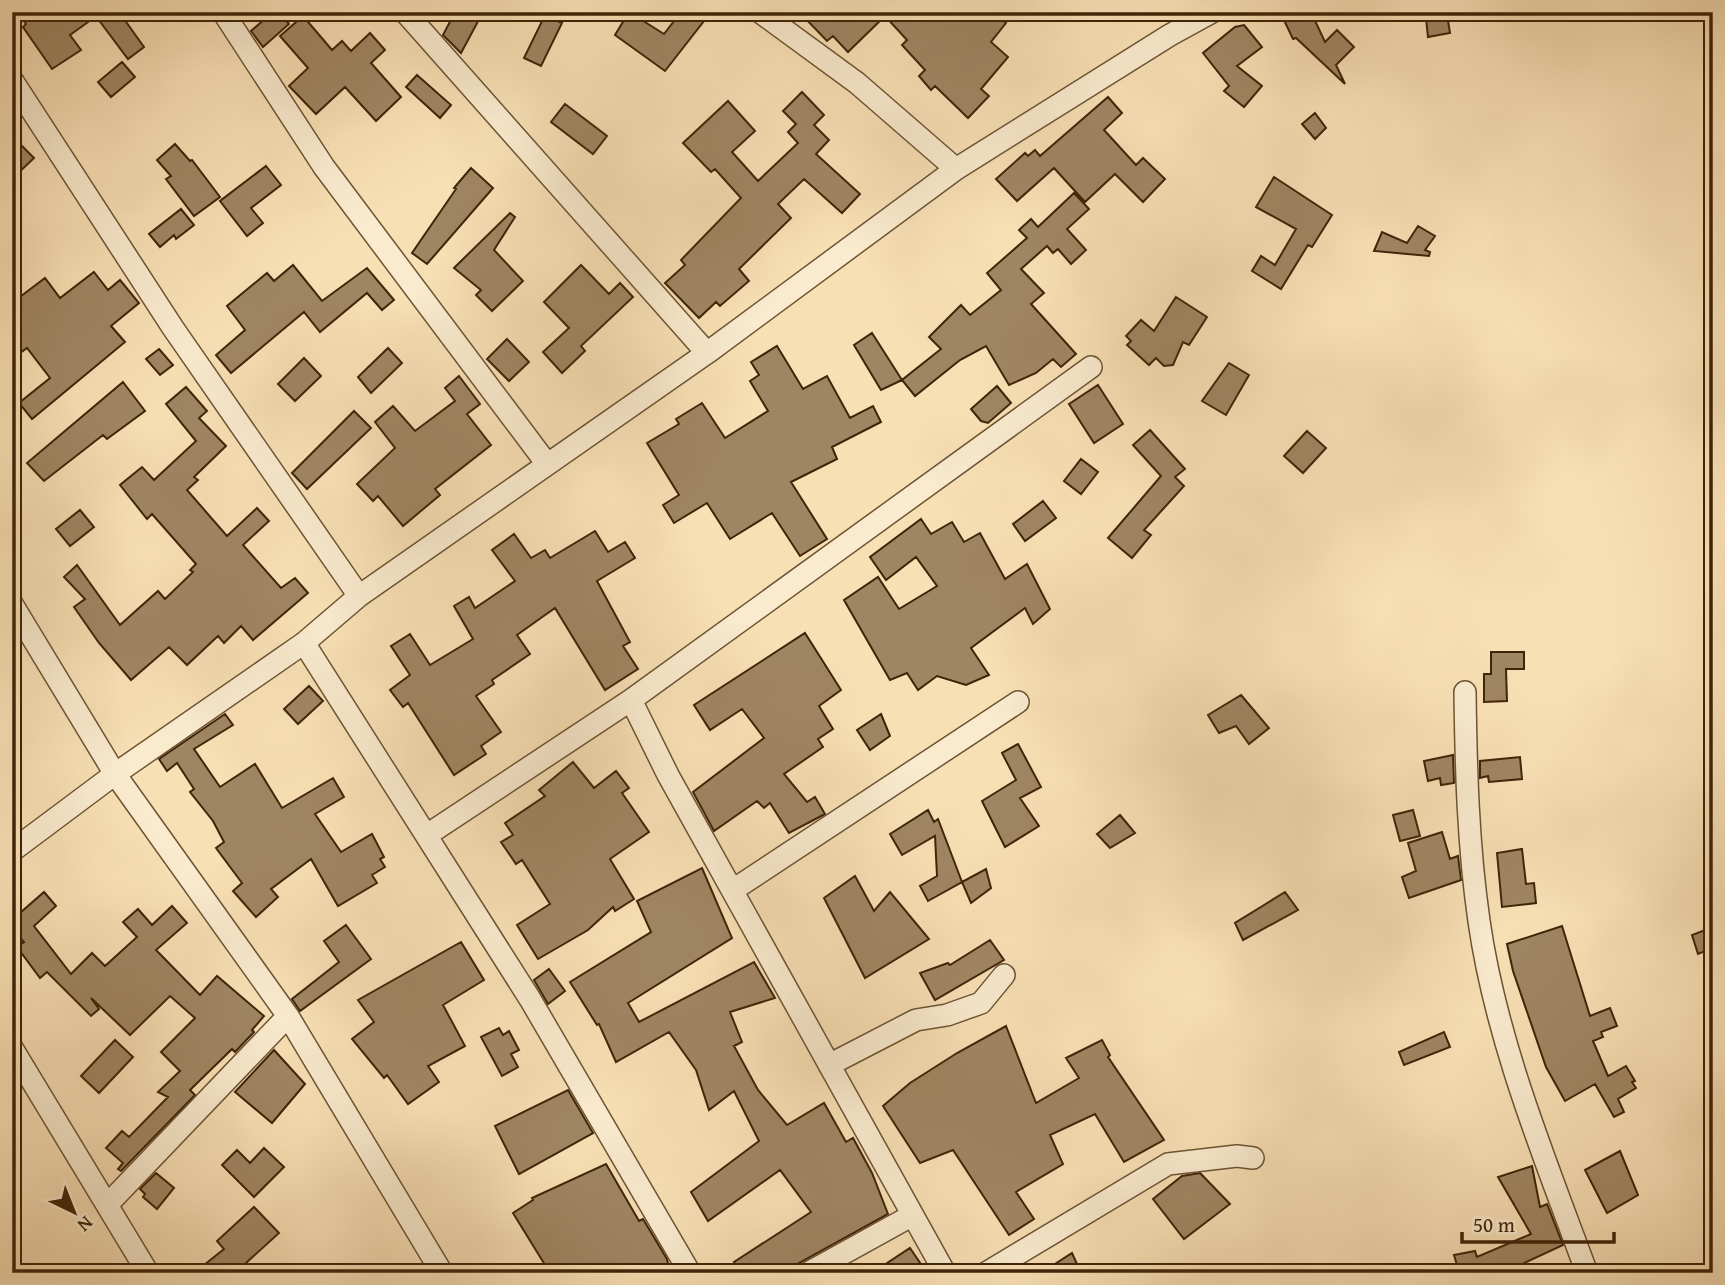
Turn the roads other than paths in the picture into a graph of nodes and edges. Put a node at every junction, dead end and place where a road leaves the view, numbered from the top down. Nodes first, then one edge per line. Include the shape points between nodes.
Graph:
1 (223, 12) edge
2 (405, 12) edge
3 (760, 12) edge
4 (1212, 12) edge
5 (786, 20) edge
6 (12, 80) edge
7 (956, 169) junction
8 (707, 353) junction
9 (1091, 367) dead end
10 (547, 464) junction
11 (359, 596) junction
12 (12, 604) edge
13 (304, 643) junction
14 (1465, 692) dead end
15 (631, 700) junction
16 (1018, 702) dead end
17 (115, 774) junction
18 (427, 835) junction
19 (12, 851) edge
20 (733, 890) junction
21 (1004, 975) dead end
22 (288, 1016) junction
23 (12, 1048) edge
24 (829, 1065) junction
25 (1253, 1158) dead end
26 (107, 1205) junction
27 (911, 1216) junction
28 (148, 1273) edge
29 (442, 1273) edge
30 (690, 1273) edge
31 (808, 1273) edge
32 (945, 1273) edge
33 (986, 1273) edge
34 (1587, 1273) edge

1 - 10 street via 324,167
2 - 8 street
3 - 5 street
4 - 7 street
5 - 7 street
6 - 11 street via 173,328
7 - 8 street
8 - 10 street
9 - 15 street
10 - 11 street
11 - 13 street
12 - 17 street
13 - 17 street
13 - 18 street
14 - 34 street via 1467,797 1479,923 1510,1057
15 - 18 street
15 - 20 street
16 - 20 street
17 - 19 street
17 - 22 street
18 - 30 street via 530,999
20 - 24 street
21 - 24 street via 981,1003 916,1020
22 - 26 street
22 - 29 street
23 - 26 street
24 - 27 street
25 - 33 street via 1168,1164
26 - 28 street
27 - 31 street
27 - 32 street

